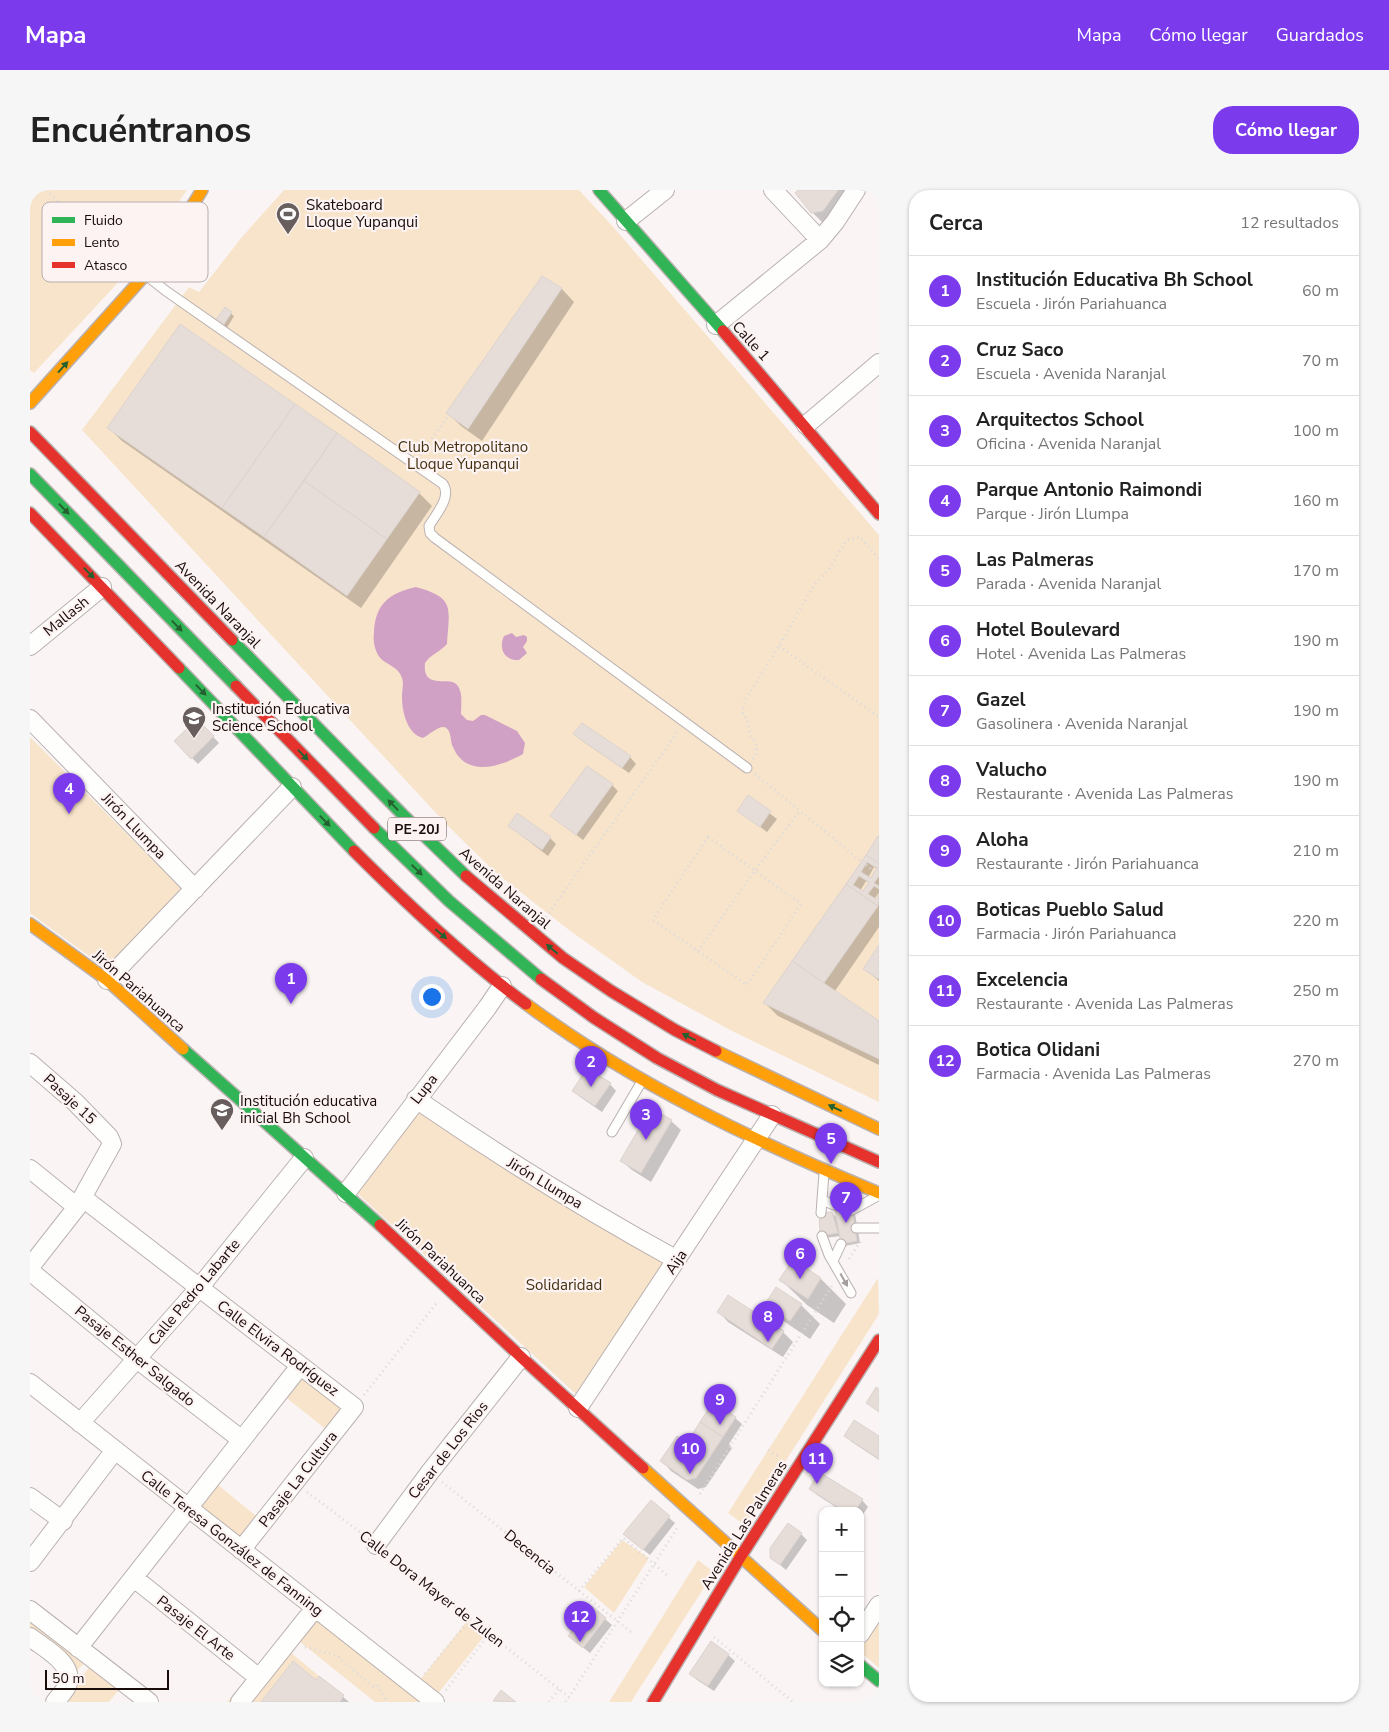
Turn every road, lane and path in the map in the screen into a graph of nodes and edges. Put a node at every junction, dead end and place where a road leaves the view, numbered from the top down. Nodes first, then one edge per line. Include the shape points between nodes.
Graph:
1 (46, 190) edge
2 (202, 190) edge
3 (599, 190) edge
4 (665, 190) edge
5 (773, 190) edge
6 (856, 190) edge
7 (59, 202) edge
8 (195, 202) edge
9 (626, 221) junction
10 (820, 240) junction
11 (139, 282) edge
12 (150, 282) edge
13 (716, 325) junction
14 (879, 363) edge
15 (30, 403) edge
16 (449, 415) dead end
17 (806, 425) junction
18 (30, 432) edge
19 (414, 463) junction
20 (30, 474) edge
21 (30, 513) edge
22 (879, 514) edge
23 (40, 539) dead end
24 (65, 549) junction
25 (879, 559) edge
26 (102, 587) junction
27 (30, 646) edge
28 (779, 646) junction
29 (879, 717) edge
30 (30, 720) edge
31 (685, 722) junction
32 (747, 768) junction
33 (292, 787) junction
34 (800, 811) junction
35 (862, 862) dead end
36 (866, 865) dead end
37 (754, 872) junction
38 (875, 872) dead end
39 (195, 889) junction
40 (542, 922) dead end
41 (30, 924) edge
42 (698, 952) junction
43 (107, 980) junction
44 (502, 986) junction
45 (30, 1063) edge
46 (642, 1081) junction
47 (416, 1099) junction
48 (772, 1115) junction
49 (879, 1129) edge
50 (612, 1132) dead end
51 (757, 1139) junction
52 (304, 1158) junction
53 (879, 1162) edge
54 (30, 1169) edge
55 (824, 1170) junction
56 (346, 1193) junction
57 (879, 1194) edge
58 (822, 1200) junction
59 (80, 1203) junction
60 (834, 1205) dead end
61 (852, 1210) dead end
62 (821, 1213) dead end
63 (856, 1228) dead end
64 (879, 1228) edge
65 (866, 1233) dead end
66 (822, 1236) dead end
67 (841, 1244) dead end
68 (677, 1260) junction
69 (833, 1261) junction
70 (848, 1261) dead end
71 (30, 1269) edge
72 (838, 1277) dead end
73 (199, 1288) junction
74 (448, 1289) junction
75 (851, 1293) dead end
76 (879, 1340) edge
77 (521, 1357) junction
78 (137, 1359) junction
79 (300, 1366) junction
80 (30, 1383) edge
81 (354, 1407) junction
82 (578, 1408) junction
83 (80, 1423) junction
84 (242, 1440) junction
85 (115, 1450) junction
86 (768, 1450) dead end
87 (783, 1460) dead end
88 (430, 1472) junction
89 (295, 1482) junction
90 (699, 1496) dead end
91 (30, 1497) edge
92 (188, 1508) junction
93 (63, 1521) junction
94 (679, 1524) dead end
95 (376, 1545) junction
96 (241, 1550) junction
97 (741, 1556) junction
98 (30, 1562) edge
99 (654, 1564) junction
100 (667, 1575) dead end
101 (134, 1578) junction
102 (579, 1591) junction
103 (879, 1605) edge
104 (315, 1608) junction
105 (30, 1610) edge
106 (470, 1619) junction
107 (618, 1622) junction
108 (819, 1626) edge
109 (864, 1628) edge
110 (631, 1632) dead end
111 (489, 1634) junction
112 (711, 1635) dead end
113 (30, 1637) edge
114 (288, 1642) junction
115 (78, 1648) junction
116 (864, 1668) edge
117 (259, 1678) junction
118 (879, 1681) edge
119 (415, 1686) junction
120 (560, 1689) junction
121 (127, 1695) edge
122 (570, 1697) junction
123 (439, 1698) edge
124 (55, 1702) edge
125 (149, 1702) edge
126 (240, 1702) edge
127 (387, 1702) edge
128 (549, 1702) edge
129 (566, 1702) edge
130 (653, 1702) edge
131 (792, 1702) edge

1 - 7 path
2 - 8 main road
3 - 9 main road, Calle 1
4 - 9 street
5 - 10 street
6 - 10 street
9 - 13 main road, Calle 1
10 - 13 street
15 -> 11 main road
12 - 19 lane
13 - 17 main road, Calle 1
14 - 17 street
16 - 19 path
17 - 22 main road, Calle 1
49 -> 18 main road, Avenida Naranjal / PE-20J via 675,1030 563,958 469,879 402,814
19 - 31 lane via 447,489 447,496 429,526 435,538
20 -> 48 main road, PE-20J via 449,901 545,983 593,1017 717,1090
21 - 24 main road
23 - 24 main road
24 -> 26 main road
25 - 28 path via 860,537 847,540 829,569 814,585
26 - 27 street, Mallash
26 -> 33 main road
28 - 29 path
28 - 32 path via 746,699 742,712 757,746 756,755
30 - 39 street, Jirón Llumpa
31 - 32 lane
31 - 40 path
32 - 34 path
33 - 39 street
33 -> 44 main road via 415,911
34 - 35 path
34 - 37 path
36 - 38 path
37 - 42 path
37 - 42 path via 708,838 653,920
37 - 42 path via 801,904 747,985
39 - 43 street
41 - 43 main road, Jirón Pariahuanca
43 - 52 main road, Jirón Pariahuanca
44 - 46 main road via 577,1040
44 - 47 street, Lupa
45 - 59 street, Pasaje 15 via 75,1102 112,1144
46 - 50 lane
46 - 51 main road
47 - 56 street, Lupa
47 - 68 street, Jirón Llumpa via 548,1186
48 - 51 street, Aija
48 - 53 main road, PE-20J
51 - 55 main road
51 - 68 street, Aija
52 - 56 main road, Jirón Pariahuanca
52 - 73 street, Calle Pedro Labarte
54 - 59 street, Calle Elvira Rodríguez
55 - 57 main road
55 - 58 lane
56 - 74 main road, Jirón Pariahuanca
57 - 61 lane
58 - 60 lane
58 - 62 lane
59 - 71 street
59 - 73 street, Calle Elvira Rodríguez
63 - 64 lane
65 - 70 path
66 - 69 lane
67 - 69 lane
68 - 82 street, Aija
69 -> 75 lane
71 - 78 street, Pasaje Esther Salgado
72 - 90 path
73 - 78 street, Calle Pedro Labarte
73 - 79 street, Calle Elvira Rodríguez
74 - 77 main road, Jirón Pariahuanca
74 - 81 path
76 - 97 main road, Avenida Las Palmeras
77 - 82 main road, Jirón Pariahuanca
77 - 88 street, Cesar de Los Rios
78 - 83 street, Calle Pedro Labarte
78 - 84 street, Pasaje Esther Salgado
79 - 81 street, Calle Elvira Rodríguez
79 - 84 street
80 - 83 street, Calle Teresa González de Fanning
81 - 89 street, Pasaje La Cultura
82 - 97 main road, Jirón Pariahuanca
83 - 85 street, Calle Teresa González de Fanning
84 - 92 street
85 - 92 street, Calle Teresa González de Fanning
85 - 93 street
86 - 87 path
88 - 95 street, Cesar de Los Rios
88 - 102 path, Decencia
89 - 95 path, Calle Dora Mayer de Zulen
89 - 96 street, Pasaje La Cultura
91 - 93 street
92 - 96 street, Calle Teresa González de Fanning
92 - 101 street
93 - 98 street
94 - 99 path
95 - 106 path, Calle Dora Mayer de Zulen
96 - 104 street, Calle Teresa González de Fanning
97 - 108 main road, Jirón Pariahuanca
97 - 130 main road, Avenida Las Palmeras
99 - 100 path
99 - 102 path via 623,1538
99 - 107 path
101 - 115 street
101 - 117 street, Pasaje El Arte
102 - 107 path, Decencia
103 - 109 street
104 - 114 street
104 - 119 street, Calle Teresa González de Fanning
105 - 115 street
106 - 111 path, Calle Dora Mayer de Zulen
106 - 119 path
107 - 110 path, Decencia
107 - 122 path
111 - 120 path, Calle Dora Mayer de Zulen
111 - 123 path
112 - 131 path
113 - 124 street via 66,1666 70,1677
114 - 117 street
114 - 127 path via 338,1656 373,1686 377,1685
115 - 121 street
116 - 118 main road
117 - 126 street
119 - 123 street, Calle Teresa González de Fanning
120 - 122 path, Calle Dora Mayer de Zulen
120 - 128 path
121 - 125 street
122 - 129 path

